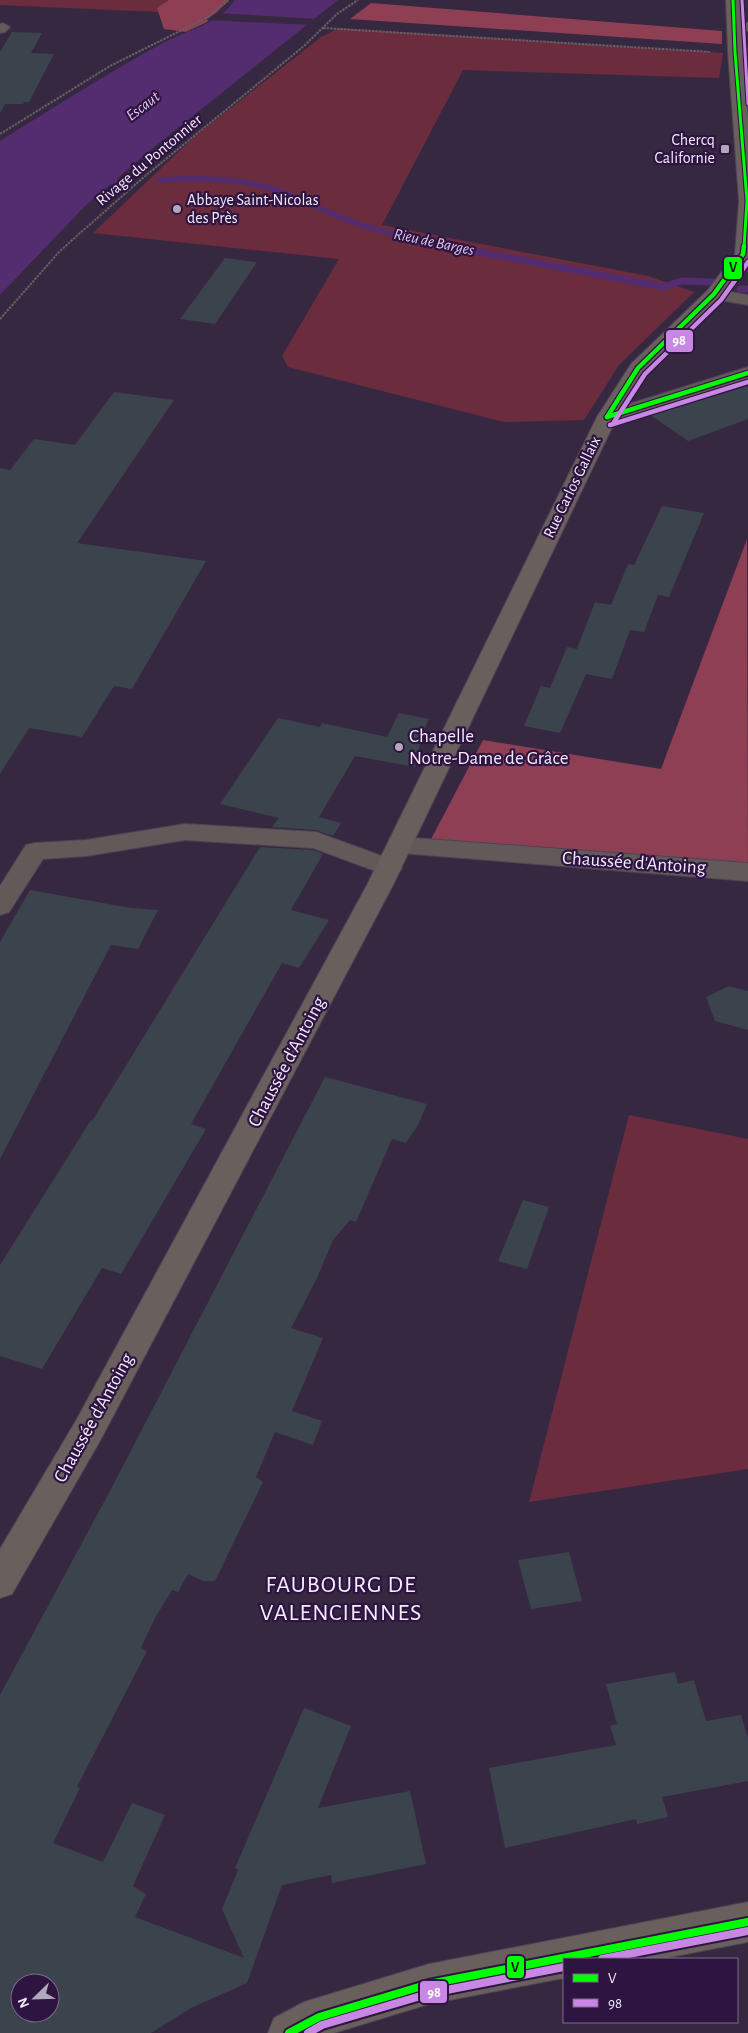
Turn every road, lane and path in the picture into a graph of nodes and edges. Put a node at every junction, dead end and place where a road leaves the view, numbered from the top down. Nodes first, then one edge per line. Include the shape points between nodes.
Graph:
1 (229, 0) edge
2 (358, 0) edge
3 (733, 0) edge
4 (741, 27) edge
5 (322, 28) junction
6 (735, 52) junction
7 (0, 134) edge
8 (748, 201) edge
9 (714, 294) junction
10 (748, 300) edge
11 (0, 319) edge
12 (748, 373) edge
13 (607, 417) junction
14 (394, 856) junction
15 (748, 872) edge
16 (0, 906) edge
17 (0, 1582) edge
18 (748, 1922) edge
19 (289, 2033) edge

1 - 7 path via 202,22 119,61
2 - 5 path, Rivage du Pontonnier
3 - 4 main road, Rue Carlos Gallaix
4 - 6 main road, Rue Carlos Gallaix
5 - 6 path
5 - 11 path, Rivage du Pontonnier via 59,252
6 - 8 main road, Rue Carlos Gallaix
8 - 9 main road, Rue Carlos Gallaix via 743,254
9 - 10 street
9 - 13 main road, Rue Carlos Gallaix via 638,368
12 - 13 street
13 - 14 main road, Rue Carlos Gallaix
14 - 15 street, Chaussée d'Antoing
14 - 16 street via 316,840 185,832 86,848 35,852
14 - 17 main road, Chaussée d'Antoing via 89,1429
18 - 19 main road via 429,1984 319,2017

